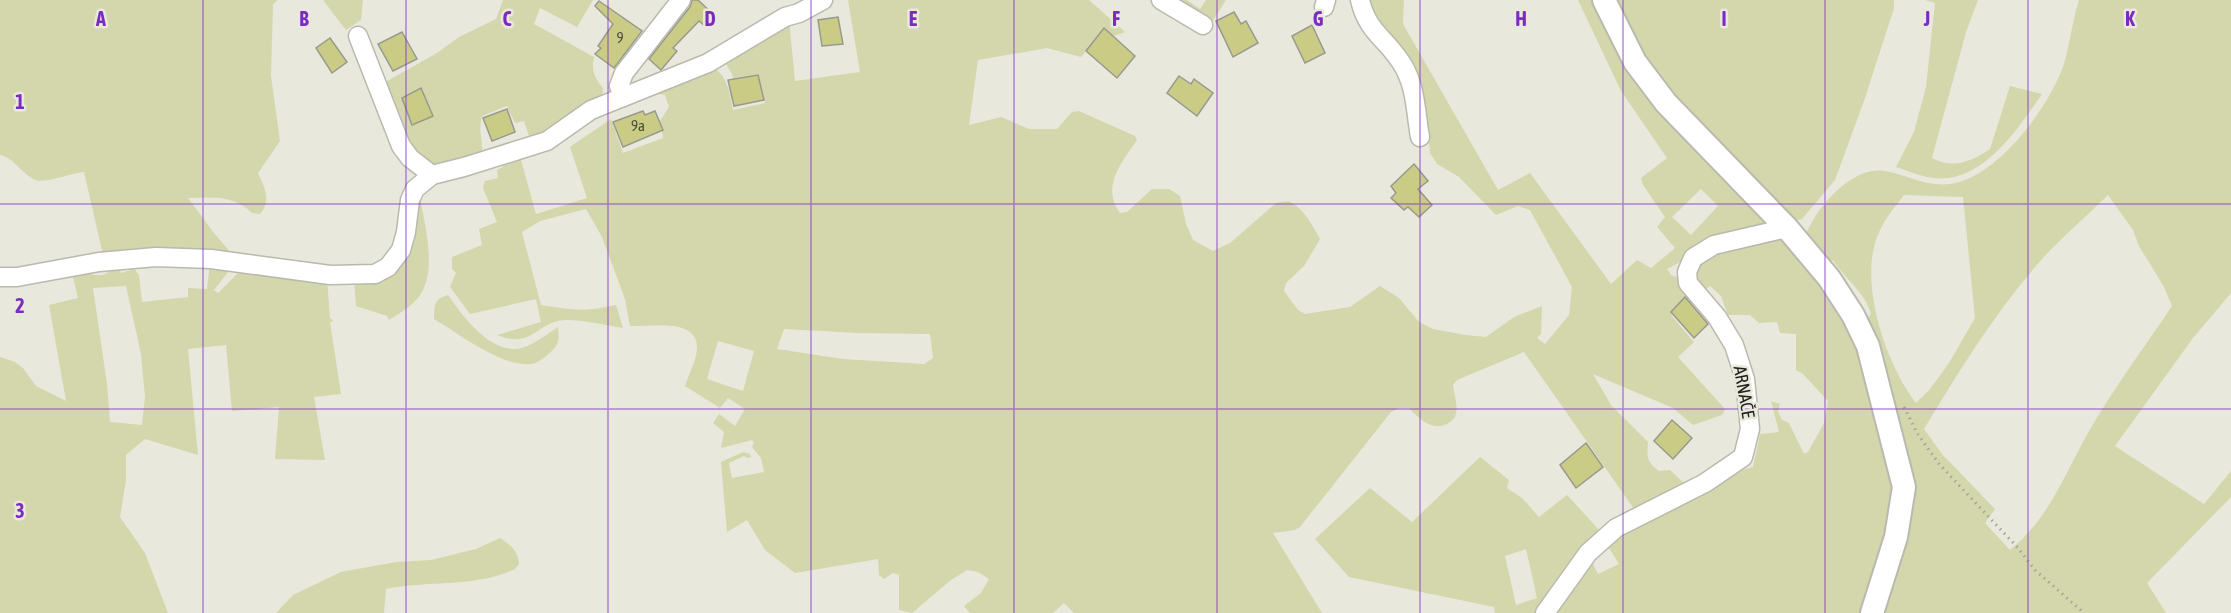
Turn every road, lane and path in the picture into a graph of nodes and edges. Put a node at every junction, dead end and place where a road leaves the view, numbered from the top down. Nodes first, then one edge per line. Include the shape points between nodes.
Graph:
1 (681, 0) edge
2 (823, 0) edge
3 (1161, 0) edge
4 (1360, 0) edge
5 (1604, 0) edge
6 (1203, 25) dead end
7 (358, 36) dead end
8 (623, 97) junction
9 (1420, 137) dead end
10 (432, 175) junction
11 (1787, 228) junction
12 (0, 278) edge
13 (1900, 400) dead end
14 (1545, 613) edge
15 (1872, 613) edge
16 (2084, 613) edge

1 - 8 street via 624,73 619,86
2 - 8 street via 785,17 708,63
3 - 6 street
4 - 9 street via 1366,21 1405,69
5 - 11 street via 1635,62 1666,103
7 - 10 street via 401,146
8 - 10 street via 591,111 547,141
10 - 12 street via 415,189 410,200 401,250 388,267 375,274 330,275 156,257
11 - 14 street, ARNAČE via 1714,245 1693,258 1687,272 1688,283 1717,317 1734,345 1745,379 1750,429 1743,458 1705,483 1616,528 1588,553
11 - 15 street via 1829,278 1868,346 1905,487 1896,537
13 - 16 path via 1939,464 2035,570

